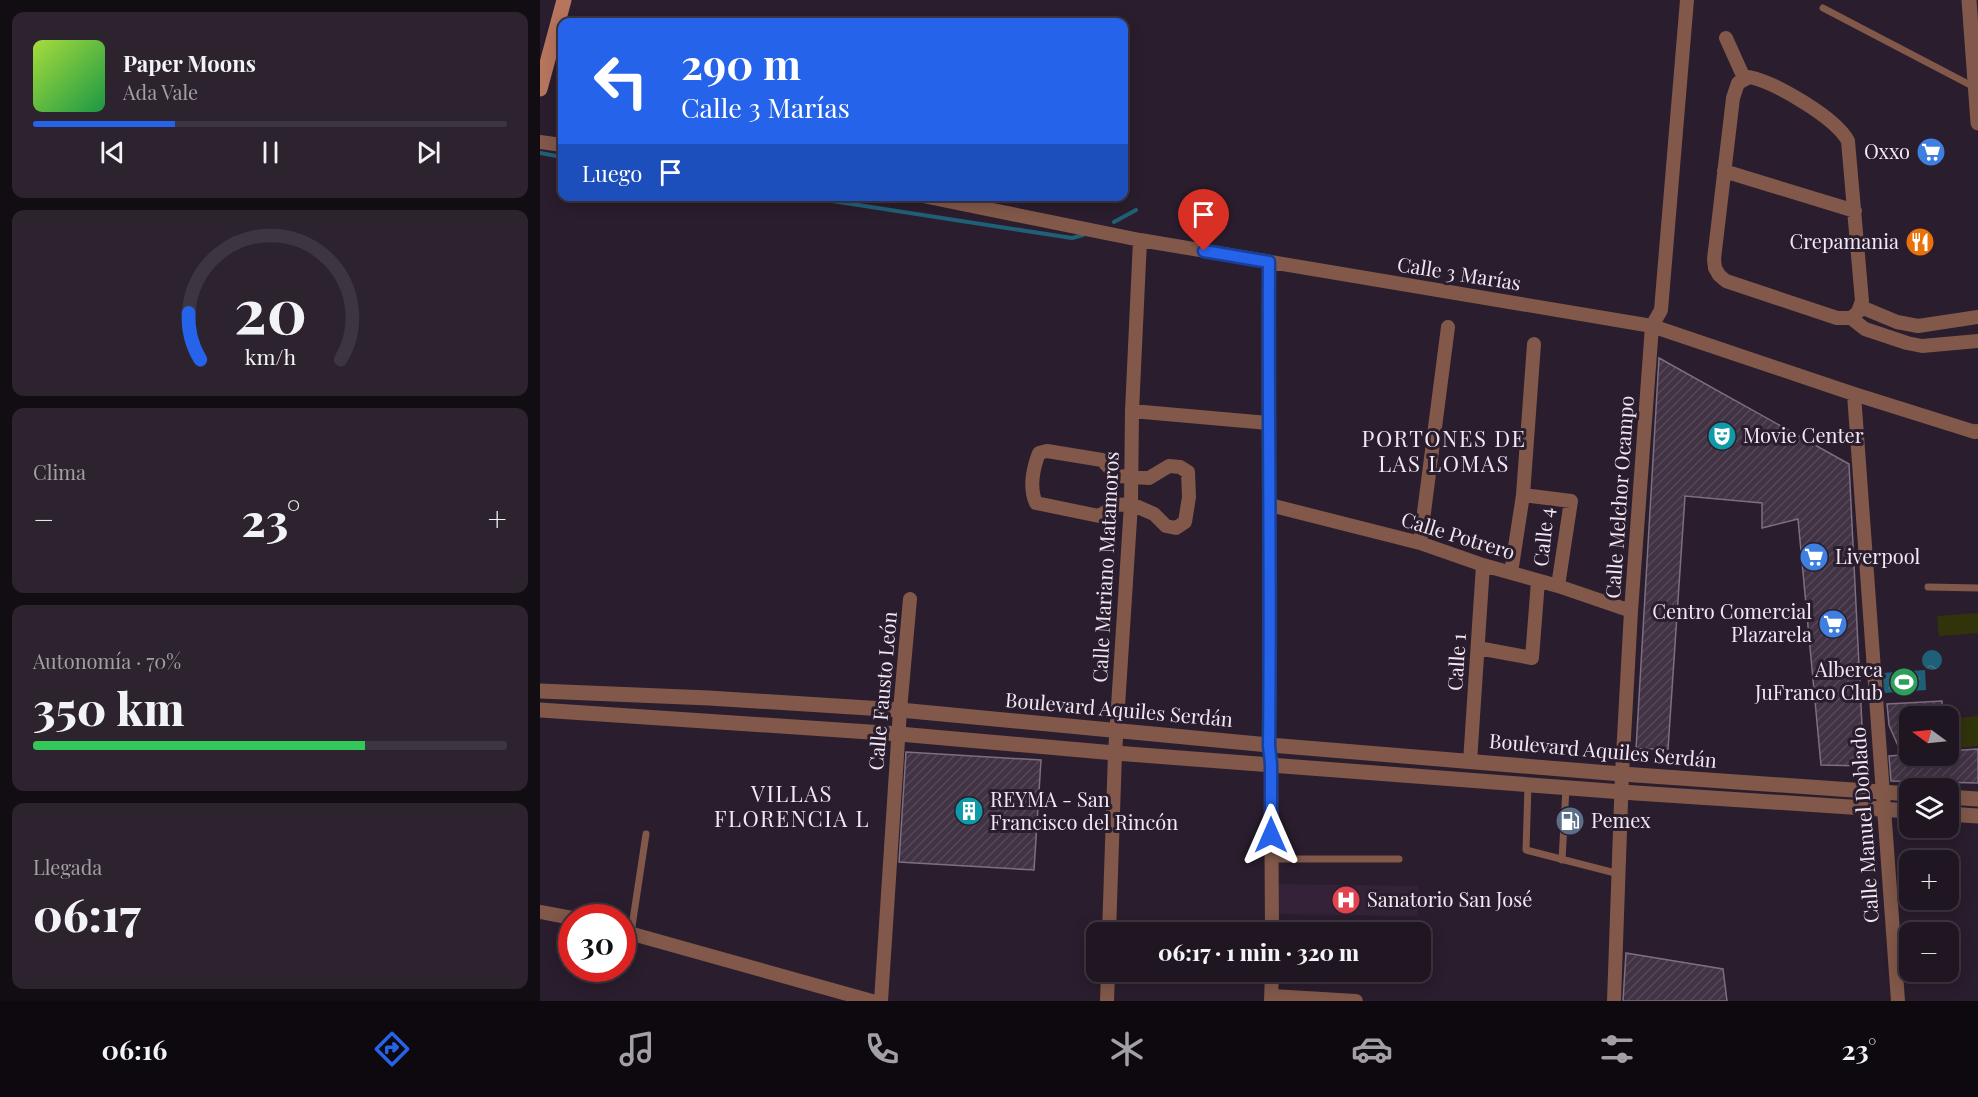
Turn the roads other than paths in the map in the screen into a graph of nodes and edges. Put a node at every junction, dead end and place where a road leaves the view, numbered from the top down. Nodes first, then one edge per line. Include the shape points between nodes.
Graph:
1 (564, 0) edge
2 (1687, 0) edge
3 (1969, 0) edge
4 (1823, 8) dead end
5 (559, 18) edge
6 (558, 22) edge
7 (1726, 38) dead end
8 (1744, 78) junction
9 (1976, 88) junction
10 (540, 89) edge
11 (1978, 123) edge
12 (540, 142) edge
13 (558, 144) edge
14 (1724, 171) junction
15 (948, 201) edge
16 (1855, 211) junction
17 (1140, 240) junction
18 (1269, 262) junction
19 (1861, 307) junction
20 (1978, 317) edge
21 (1851, 318) junction
22 (1652, 326) junction
23 (1449, 327) dead end
24 (1978, 341) edge
25 (1534, 344) dead end
26 (1854, 394) junction
27 (1132, 411) junction
28 (1268, 423) junction
29 (1978, 431) edge
30 (1131, 477) junction
31 (1523, 495) junction
32 (1131, 504) junction
33 (1270, 505) junction
34 (1420, 543) junction
35 (1483, 565) junction
36 (1511, 573) junction
37 (1538, 581) junction
38 (1558, 586) junction
39 (1928, 586) dead end
40 (1978, 588) edge
41 (910, 599) dead end
42 (1631, 611) junction
43 (1478, 648) junction
44 (540, 691) edge
45 (900, 710) junction
46 (540, 711) edge
47 (1117, 732) junction
48 (899, 734) junction
49 (1269, 746) junction
50 (1115, 753) junction
51 (1470, 762) junction
52 (1271, 764) junction
53 (1622, 774) junction
54 (1528, 784) junction
55 (1566, 787) junction
56 (1623, 791) junction
57 (1882, 793) junction
58 (1899, 794) edge
59 (1959, 798) edge
60 (1978, 799) edge
61 (1883, 808) junction
62 (1899, 810) edge
63 (1959, 815) edge
64 (1978, 816) edge
65 (646, 834) dead end
66 (1271, 859) junction
67 (1399, 859) dead end
68 (1562, 860) junction
69 (1619, 874) junction
70 (632, 904) edge
71 (540, 912) edge
72 (558, 915) edge
73 (1109, 922) edge
74 (1272, 922) edge
75 (636, 935) edge
76 (1108, 982) edge
77 (1272, 982) edge
78 (1272, 999) edge
79 (872, 1001) edge
80 (881, 1001) edge
81 (1107, 1001) edge
82 (1356, 1001) edge
83 (1614, 1001) edge
84 (1898, 1001) edge

1 - 5 main road
2 - 22 street, Calle Melchor Ocampo via 1661,310
3 - 9 street
4 - 9 lane
6 - 10 main road
7 - 8 street
8 - 14 street via 1734,90
8 - 16 street via 1770,83 1844,132 1850,148
9 - 11 street
12 - 13 street
14 - 16 street
14 - 21 street via 1714,260 1719,275 1736,285 1837,318
15 - 17 street, Calle 3 Marías
16 - 19 street
17 - 18 street, Calle 3 Marías
17 - 27 street, Calle Mariano Matamoros
18 - 22 street, Calle 3 Marías
18 - 28 street
19 - 20 street via 1918,326
19 - 21 street
21 - 24 street via 1865,329 1922,346
22 - 26 street, Calle 3 Marías
22 - 42 street, Calle Melchor Ocampo
23 - 34 street
25 - 31 street
26 - 29 street, Calle 3 Marías
26 - 57 street, Calle Manuel Doblado
27 - 28 street
27 - 30 street, Calle Mariano Matamoros
28 - 33 street
30 - 32 street, Calle Mariano Matamoros
30 - 32 street via 1149,478 1169,466 1180,467 1188,472 1189,497 1185,522 1176,528
30 - 32 street via 1117,476 1102,460 1047,451 1039,453 1034,465 1032,494 1036,503 1099,516 1117,506
31 - 36 street
31 - 38 street, Calle 4 via 1571,501
32 - 47 street, Calle Mariano Matamoros
33 - 34 street, Calle Potrero
33 - 49 street
34 - 35 street, Calle Potrero
35 - 36 street, Calle Potrero
35 - 43 street, Calle 1
36 - 37 street, Calle Potrero
37 - 38 street, Calle Potrero
37 - 43 street via 1532,658
38 - 42 street, Calle Potrero
39 - 40 lane
41 - 45 street, Calle Fausto León
42 - 53 street, Calle Melchor Ocampo
43 - 51 street, Calle 1
44 - 45 street, Boulevard Aquiles Serdán
45 - 47 street, Boulevard Aquiles Serdán
45 - 48 street, Calle Fausto León
46 - 48 street, Boulevard Aquiles Serdán
47 - 49 street, Boulevard Aquiles Serdán
47 - 50 street, Calle Mariano Matamoros
48 - 50 street, Boulevard Aquiles Serdán
48 - 80 street, Calle Fausto León
49 - 51 street, Boulevard Aquiles Serdán
49 - 52 street
50 - 52 street, Boulevard Aquiles Serdán
50 - 73 street, Calle Mariano Matamoros
51 - 53 street, Boulevard Aquiles Serdán
52 - 54 street, Boulevard Aquiles Serdán
52 - 66 street
53 - 56 street, Calle Melchor Ocampo
53 - 57 street, Boulevard Aquiles Serdán
54 - 55 street, Boulevard Aquiles Serdán
54 - 68 lane via 1526,850
55 - 56 street, Boulevard Aquiles Serdán
55 - 68 lane
56 - 61 street, Boulevard Aquiles Serdán
56 - 69 street, Calle Melchor Ocampo
57 - 58 street, Boulevard Aquiles Serdán
57 - 61 street, Calle Manuel Doblado
59 - 60 street
61 - 62 street, Boulevard Aquiles Serdán
61 - 84 street, Calle Manuel Doblado
63 - 64 street
65 - 70 lane
66 - 67 lane
66 - 74 street
68 - 69 lane
69 - 83 street, Calle Melchor Ocampo
71 - 72 street
75 - 79 street
76 - 81 street
77 - 78 street
78 - 82 street

